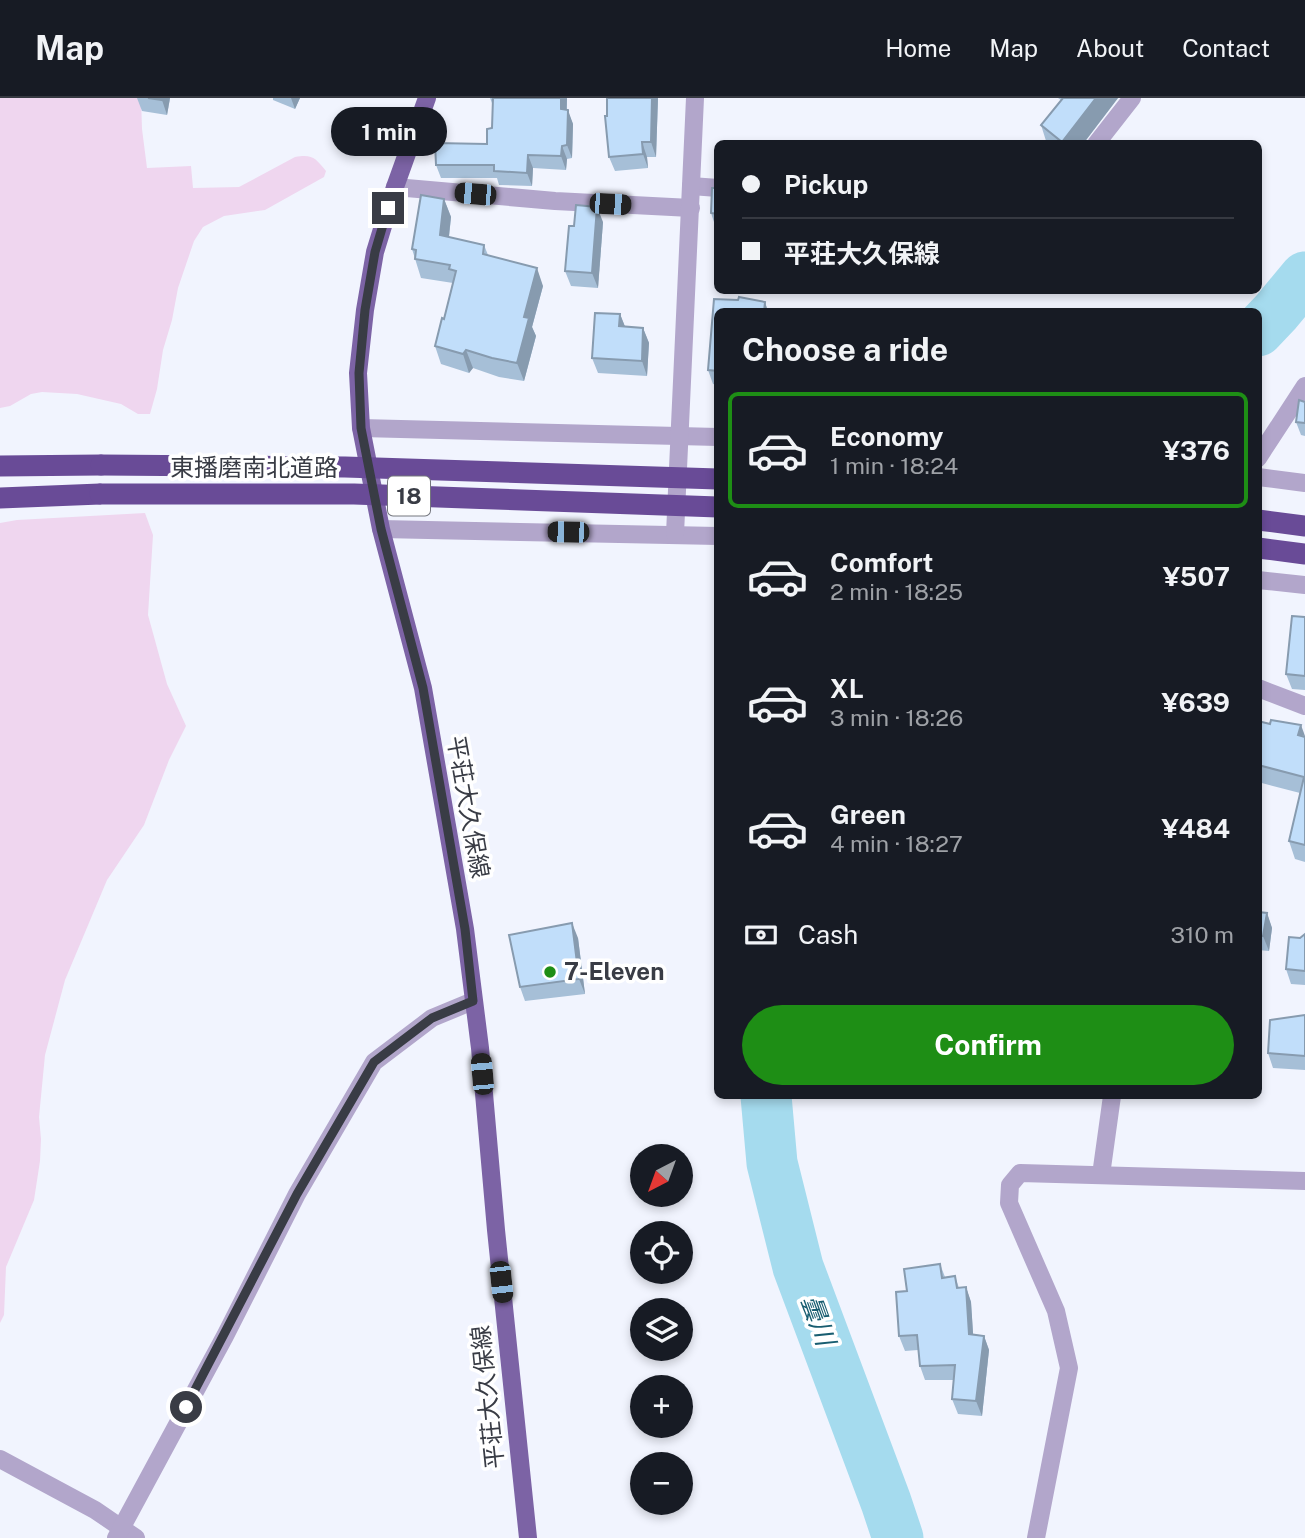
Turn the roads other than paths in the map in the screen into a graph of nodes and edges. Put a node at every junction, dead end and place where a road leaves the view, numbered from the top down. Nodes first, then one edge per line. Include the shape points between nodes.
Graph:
1 (427, 98) edge
2 (695, 98) edge
3 (1132, 98) edge
4 (1099, 140) edge
5 (691, 186) junction
6 (395, 187) junction
7 (714, 188) edge
8 (691, 208) junction
9 (1305, 386) edge
10 (361, 428) junction
11 (680, 435) junction
12 (714, 437) edge
13 (1262, 452) edge
14 (0, 466) edge
15 (1262, 478) edge
16 (714, 479) edge
17 (1305, 483) edge
18 (0, 498) edge
19 (714, 507) edge
20 (1262, 521) edge
21 (1305, 526) edge
22 (381, 529) junction
23 (675, 534) junction
24 (714, 536) edge
25 (1262, 549) edge
26 (1305, 554) edge
27 (1262, 580) edge
28 (1305, 585) edge
29 (1262, 690) edge
30 (1305, 706) edge
31 (473, 1001) junction
32 (1112, 1099) edge
33 (1101, 1175) junction
34 (1305, 1181) edge
35 (0, 1459) edge
36 (125, 1534) edge
37 (527, 1538) edge
38 (1036, 1538) edge

1 - 6 main road, 平荘大久保線
2 - 5 street
3 - 4 street
5 - 7 street
5 - 8 street
6 - 8 street
6 - 10 main road, 平荘大久保線 via 375,252 365,310 359,373
8 - 11 street
9 - 13 street
10 - 11 street
10 - 22 main road, 平荘大久保線
11 - 12 street
11 - 23 street
14 - 16 highway, 東播磨南北道路 / 18, bridge via 345,467
15 - 17 street
18 - 19 highway, 東播磨南北道路 / 18, bridge via 354,494
20 - 21 highway
22 - 23 street
22 - 31 main road, 平荘大久保線 via 423,688
23 - 24 street
25 - 26 highway
27 - 28 street
29 - 30 street
31 - 36 street via 432,1018 374,1062 297,1194
31 - 37 main road, 平荘大久保線
32 - 33 street
33 - 34 street
33 - 38 street via 1020,1173 1010,1185 1009,1203 1056,1311 1069,1368
35 - 36 street via 95,1510

